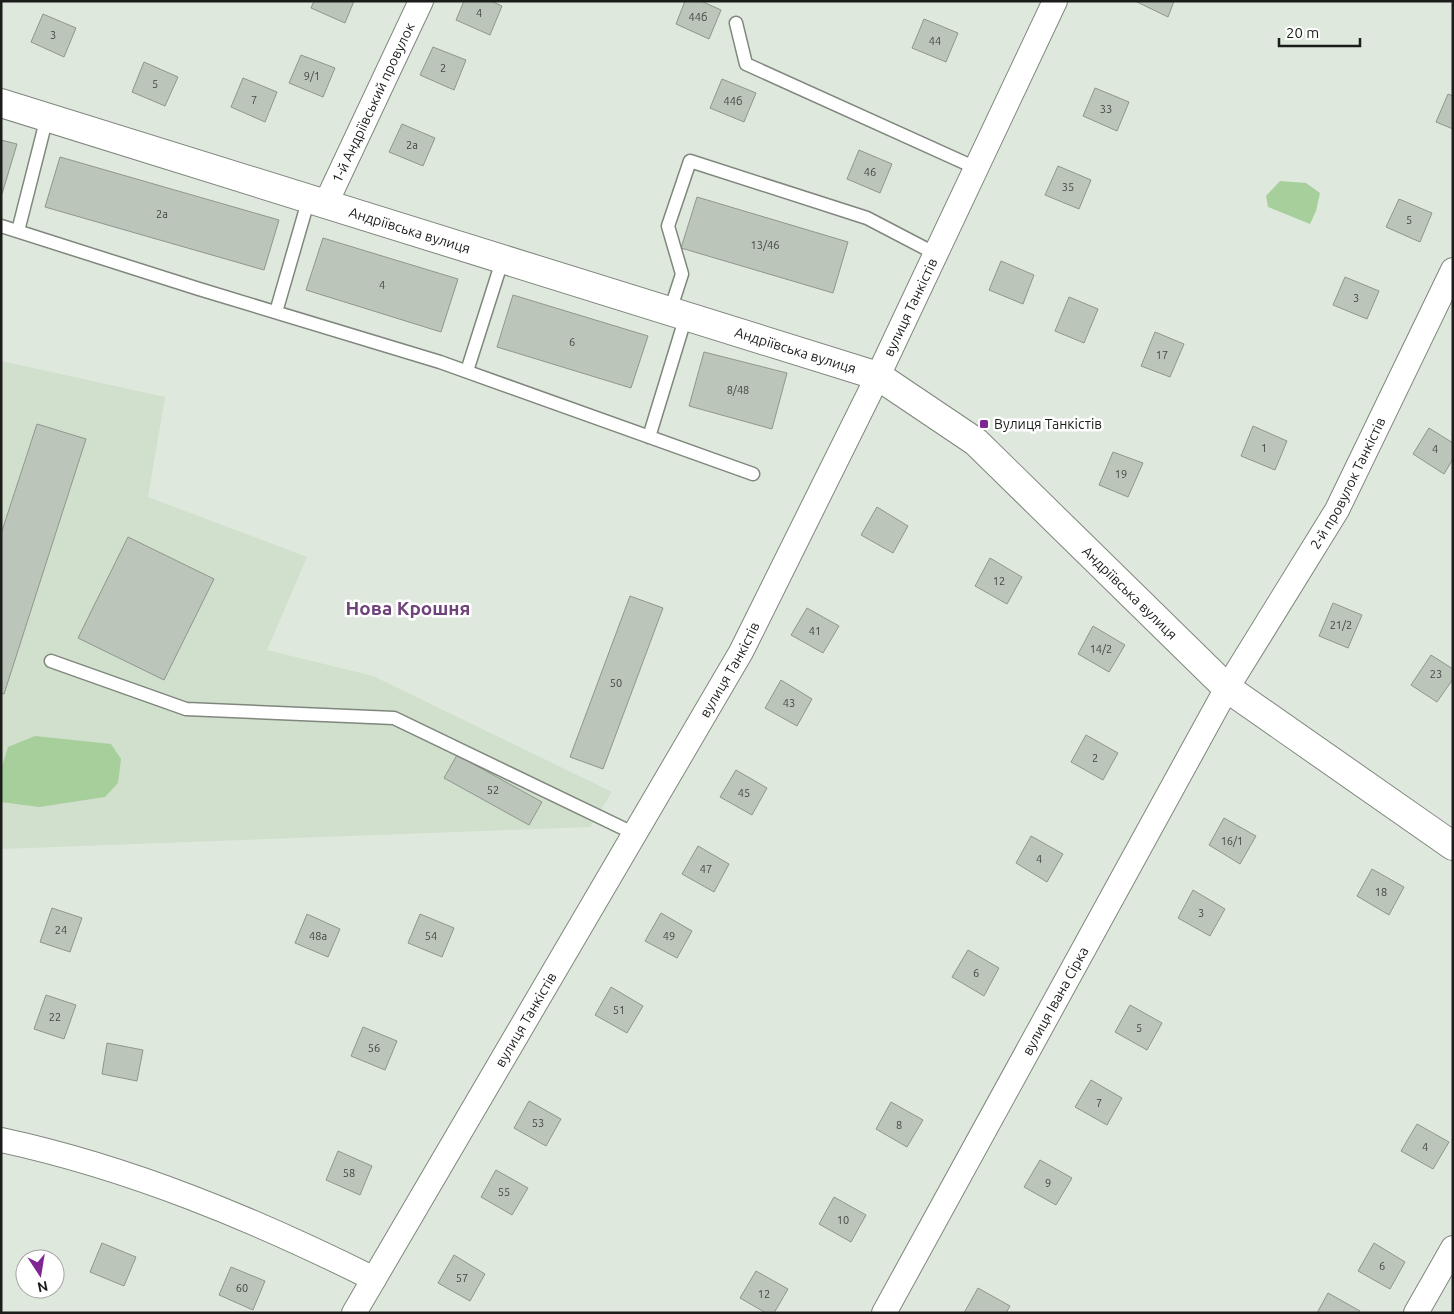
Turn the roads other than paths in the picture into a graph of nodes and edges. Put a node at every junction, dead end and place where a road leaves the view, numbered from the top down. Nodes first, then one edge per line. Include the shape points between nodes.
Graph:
1 (421, 1) edge
2 (1055, 1) edge
3 (736, 23) dead end
4 (1, 103) edge
5 (47, 117) junction
6 (976, 168) junction
7 (318, 200) junction
8 (1, 226) edge
9 (18, 231) junction
10 (936, 254) junction
11 (503, 258) junction
12 (1450, 281) edge
13 (276, 312) junction
14 (678, 313) junction
15 (467, 371) junction
16 (878, 376) junction
17 (649, 437) junction
18 (753, 474) dead end
19 (51, 660) dead end
20 (1227, 688) junction
21 (635, 834) junction
22 (1453, 846) edge
23 (1, 1140) edge
24 (1453, 1248) edge
25 (374, 1279) junction
26 (354, 1313) edge
27 (884, 1313) edge
28 (1416, 1313) edge

1 - 7 street, 1-й Андріївський провулок
2 - 6 street, вулиця Танкістів
3 - 6 lane via 746,64
4 - 5 street, Андріївська вулиця
5 - 7 street, Андріївська вулиця
5 - 9 lane
6 - 10 street, вулиця Танкістів
7 - 11 street, Андріївська вулиця
7 - 13 lane
8 - 9 lane
9 - 13 lane
10 - 14 lane via 866,218 690,161 668,226 682,274
10 - 16 street, вулиця Танкістів
11 - 14 street, Андріївська вулиця
11 - 15 lane
12 - 20 street, 2-й провулок Танкістів via 1337,510
13 - 15 lane
14 - 16 street, Андріївська вулиця
14 - 17 lane
15 - 17 lane
16 - 20 street, Андріївська вулиця via 976,442
16 - 21 street, вулиця Танкістів via 742,652
17 - 18 lane
19 - 21 lane via 186,709 394,718
20 - 22 street, Андріївська вулиця
20 - 27 street, вулиця Івана Сірка
21 - 25 street, вулиця Танкістів
23 - 25 street via 58,1152 168,1189 305,1244
24 - 28 street
25 - 26 street, вулиця Танкістів

